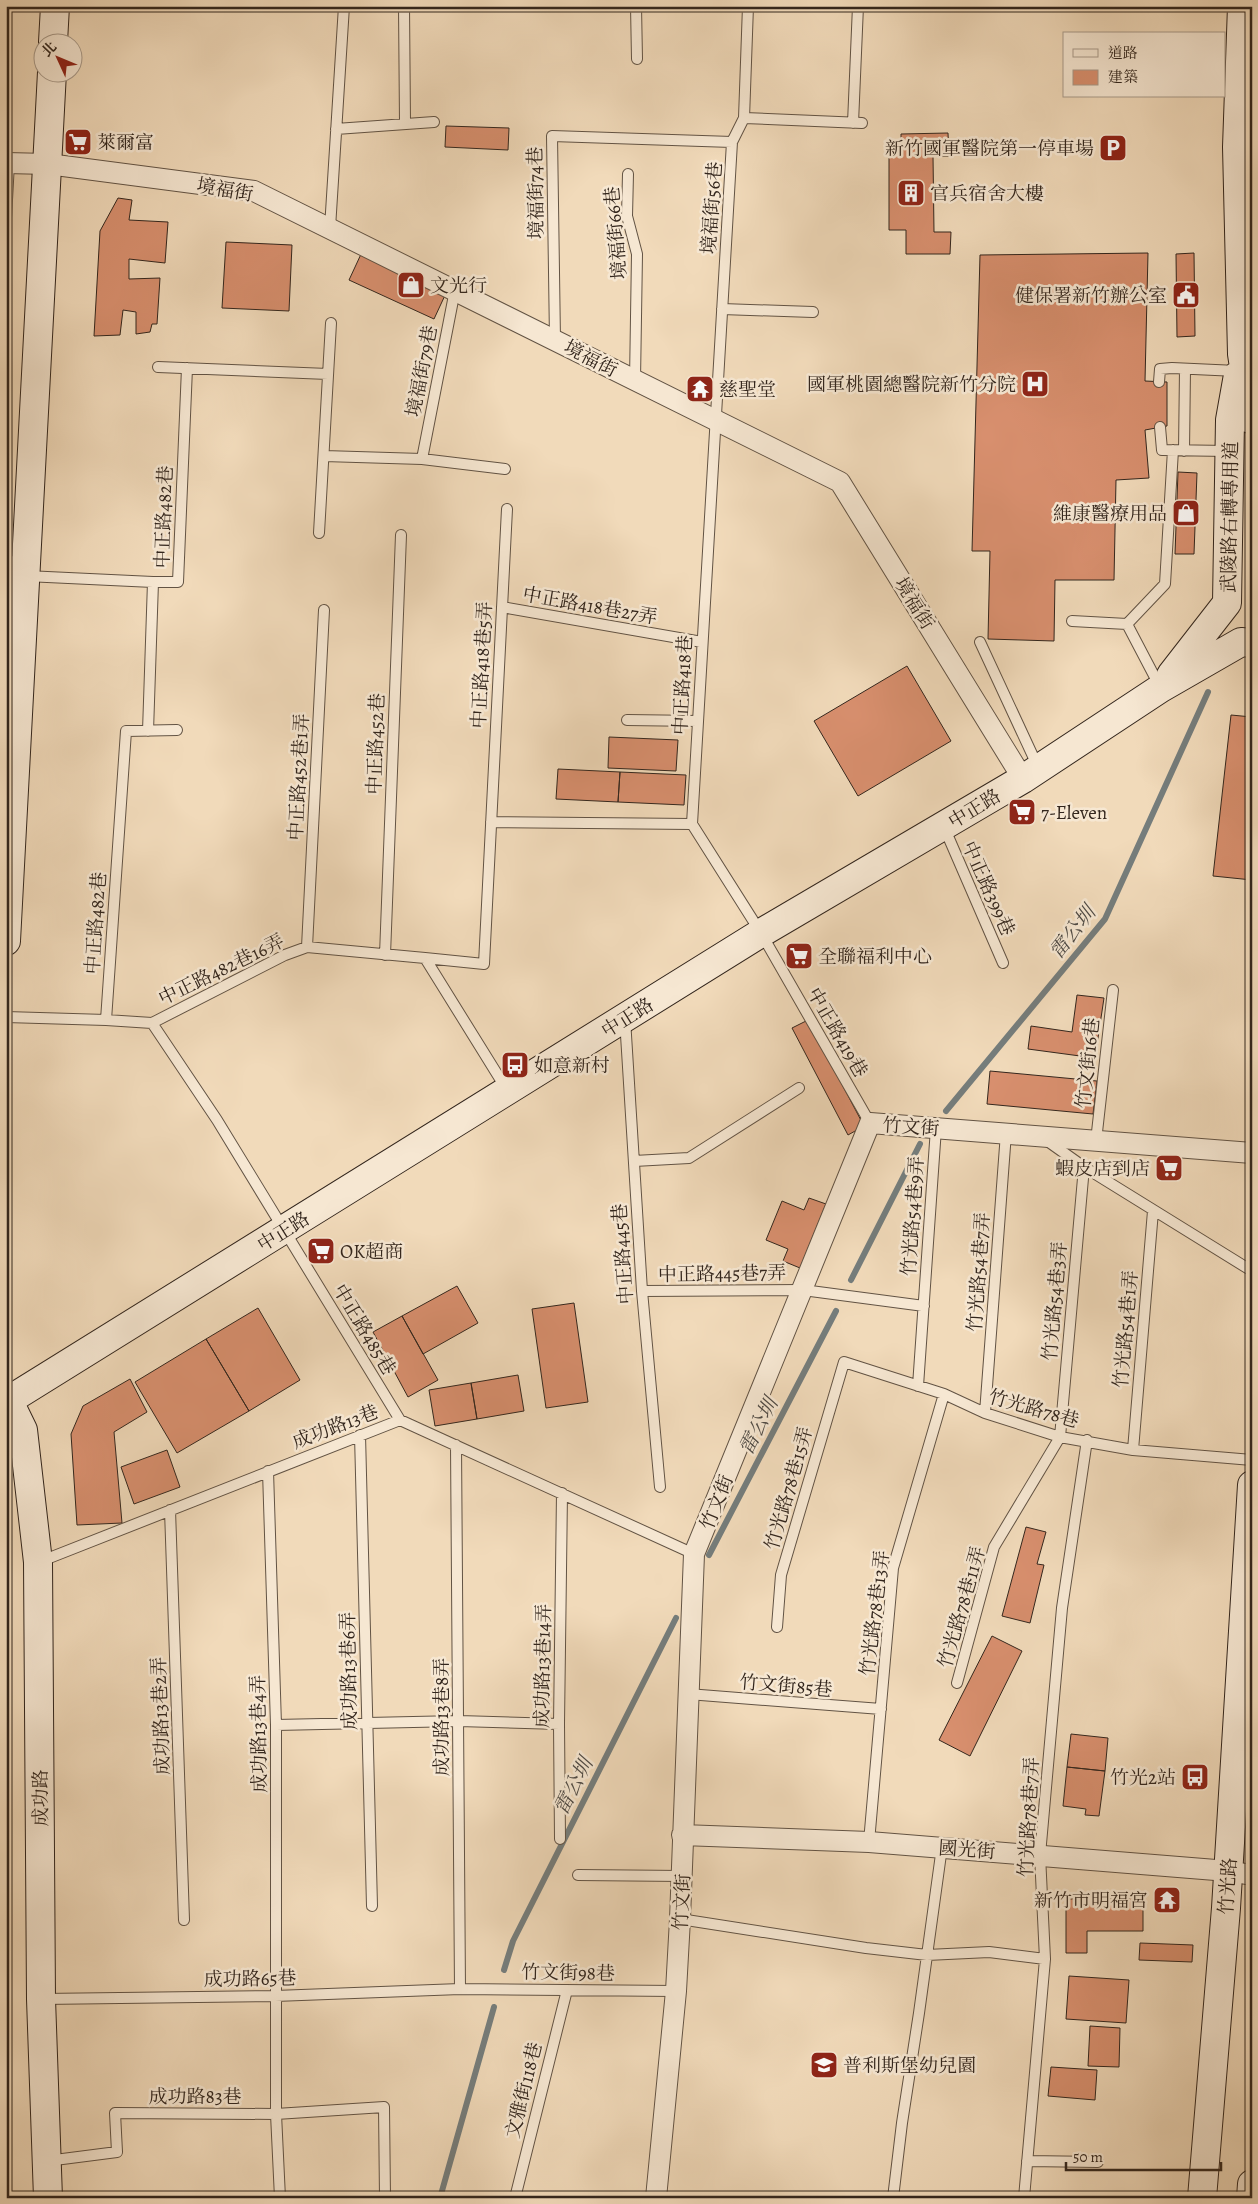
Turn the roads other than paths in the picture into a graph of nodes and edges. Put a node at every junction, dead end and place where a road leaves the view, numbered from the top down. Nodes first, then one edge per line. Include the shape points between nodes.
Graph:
1 (55, 6) edge
2 (344, 6) edge
3 (404, 6) edge
4 (636, 6) edge
5 (748, 6) edge
6 (858, 6) edge
7 (1242, 6) edge
8 (54, 32) edge
9 (637, 58) dead end
10 (52, 82) edge
11 (744, 118) junction
12 (434, 122) dead end
13 (404, 123) junction
14 (336, 129) junction
15 (732, 142) junction
16 (8, 163) edge
17 (48, 164) junction
18 (628, 174) dead end
19 (6, 218) edge
20 (330, 228) junction
21 (455, 290) junction
22 (722, 309) junction
23 (813, 312) dead end
24 (331, 323) dead end
25 (555, 340) junction
26 (1240, 362) junction
27 (158, 367) dead end
28 (186, 368) junction
29 (1185, 369) junction
30 (328, 374) junction
31 (635, 380) junction
32 (1159, 382) dead end
33 (715, 419) junction
34 (1252, 420) edge
35 (1160, 427) dead end
36 (1174, 450) junction
37 (1184, 451) junction
38 (1229, 451) junction
39 (324, 456) junction
40 (422, 460) junction
41 (505, 468) dead end
42 (507, 509) dead end
43 (319, 533) dead end
44 (401, 535) dead end
45 (19, 566) edge
46 (153, 582) junction
47 (502, 607) junction
48 (324, 610) dead end
49 (1072, 621) dead end
50 (1127, 624) junction
51 (702, 642) junction
52 (980, 642) dead end
53 (1252, 643) edge
54 (1161, 688) junction
55 (627, 720) dead end
56 (698, 721) junction
57 (177, 730) dead end
58 (148, 731) junction
59 (1031, 773) junction
60 (491, 822) junction
61 (692, 824) junction
62 (943, 826) junction
63 (761, 934) junction
64 (6, 940) edge
65 (306, 947) junction
66 (385, 955) junction
67 (425, 958) junction
68 (1004, 963) dead end
69 (1113, 990) dead end
70 (6, 1017) edge
71 (625, 1018) junction
72 (106, 1020) junction
73 (152, 1023) junction
74 (799, 1088) dead end
75 (508, 1091) junction
76 (870, 1123) junction
77 (936, 1128) junction
78 (1006, 1133) junction
79 (1041, 1136) junction
80 (1096, 1141) junction
81 (1252, 1153) edge
82 (634, 1161) junction
83 (1084, 1167) junction
84 (1153, 1211) junction
85 (284, 1230) junction
86 (1252, 1271) edge
87 (803, 1290) junction
88 (642, 1292) junction
89 (924, 1306) junction
90 (844, 1362) joint
91 (918, 1386) junction
92 (944, 1394) junction
93 (7, 1400) edge
94 (985, 1413) junction
95 (400, 1420) junction
96 (360, 1435) junction
97 (1060, 1437) junction
98 (1087, 1440) junction
99 (456, 1445) junction
100 (1133, 1450) junction
101 (1252, 1460) edge
102 (268, 1472) junction
103 (1252, 1485) edge
104 (660, 1487) dead end
105 (562, 1493) junction
106 (170, 1510) junction
107 (694, 1554) junction
108 (38, 1562) junction
109 (777, 1627) dead end
110 (957, 1683) dead end
111 (688, 1694) junction
112 (881, 1709) junction
113 (459, 1721) junction
114 (367, 1722) junction
115 (276, 1724) junction
116 (559, 1724) junction
117 (682, 1835) junction
118 (560, 1839) dead end
119 (869, 1842) junction
120 (942, 1848) junction
121 (1040, 1855) junction
122 (1240, 1873) edge
123 (578, 1874) dead end
124 (682, 1876) junction
125 (372, 1906) dead end
126 (680, 1919) junction
127 (184, 1920) dead end
128 (927, 1955) junction
129 (1045, 1959) junction
130 (460, 1988) junction
131 (566, 1990) junction
132 (676, 1991) junction
133 (275, 1996) junction
134 (41, 1999) junction
135 (276, 2114) junction
136 (1027, 2160) junction
137 (46, 2161) junction
138 (1098, 2162) dead end
139 (1252, 2184) edge
140 (48, 2198) edge
141 (280, 2198) edge
142 (384, 2198) edge
143 (515, 2198) edge
144 (656, 2198) edge
145 (893, 2198) edge
146 (1024, 2198) edge
147 (1202, 2198) edge
148 (1251, 2198) edge

1 - 8 street
2 - 14 lane
3 - 13 lane
4 - 9 lane
5 - 11 lane
6 - 11 lane via 857,123
7 - 26 street via 1237,147
10 - 17 street
11 - 15 lane, 境福街56巷
12 - 13 lane
13 - 14 lane
14 - 20 lane
15 - 22 lane, 境福街56巷
15 - 25 lane, 境福街74巷 via 552,136
16 - 17 street, 境福街
16 - 19 lane
17 - 20 street, 境福街 via 254,191
17 - 45 street
18 - 31 lane, 境福街66巷 via 627,216 637,254
20 - 21 street, 境福街
21 - 25 street, 境福街
21 - 40 lane, 境福街79巷
22 - 23 lane
22 - 33 lane, 境福街56巷
24 - 30 lane
25 - 31 street, 境福街
26 - 29 lane
26 - 34 street
26 - 38 street, 武陵路右轉專用道 via 1230,420
27 - 28 lane
28 - 30 lane
28 - 46 lane, 中正路482巷 via 178,582
29 - 32 lane via 1160,369
29 - 37 lane
30 - 39 lane
31 - 33 street, 境福街
33 - 51 lane, 中正路418巷
33 - 59 street, 境福街 via 840,482
35 - 36 lane via 1162,450
36 - 37 lane
36 - 50 lane via 1165,584
37 - 38 lane
38 - 54 street, 武陵路右轉專用道 via 1228,604
39 - 40 lane
39 - 43 lane
40 - 41 lane
42 - 47 lane, 中正路418巷5弄
44 - 66 lane, 中正路452巷
45 - 46 lane
45 - 64 street
46 - 58 lane, 中正路482巷
47 - 51 lane, 中正路418巷27弄
47 - 60 lane, 中正路418巷5弄
48 - 65 lane, 中正路452巷1弄
49 - 50 lane
50 - 54 lane
51 - 56 lane, 中正路418巷
52 - 59 lane
53 - 54 street, 中正路 via 1241,642
54 - 59 street, 中正路
55 - 56 lane
56 - 61 lane, 中正路418巷
57 - 58 lane, 中正路482巷
58 - 72 lane, 中正路482巷 via 126,731
59 - 62 street, 中正路
60 - 61 lane
60 - 67 lane, 中正路418巷5弄 via 484,964
61 - 63 lane
62 - 63 street, 中正路
62 - 68 lane, 中正路399巷
63 - 71 street, 中正路
63 - 76 lane, 中正路419巷
65 - 66 lane
65 - 73 lane, 中正路482巷16弄
66 - 67 lane
67 - 75 lane
69 - 80 lane, 竹文街16巷
70 - 72 lane
71 - 75 street, 中正路
71 - 82 lane, 中正路445巷
72 - 73 lane
73 - 85 lane via 217,1120
74 - 82 lane via 689,1158
75 - 85 street, 中正路
76 - 77 street, 竹文街
76 - 87 street, 竹文街
77 - 78 street, 竹文街
77 - 89 lane, 竹光路54巷9弄
78 - 79 street, 竹文街
78 - 94 lane, 竹光路54巷7弄
79 - 80 street, 竹文街
79 - 83 lane
80 - 81 street, 竹文街
82 - 88 lane, 中正路445巷
83 - 84 lane
83 - 97 lane, 竹光路54巷3弄
84 - 86 lane
84 - 100 lane, 竹光路54巷1弄
85 - 93 street, 中正路
85 - 95 lane, 中正路485巷
87 - 88 lane, 中正路445巷7弄
87 - 89 lane, 竹光路54巷9弄
87 - 107 street, 竹文街
88 - 104 lane, 中正路445巷
89 - 91 lane, 竹光路54巷9弄
90 - 91 lane, 竹光路78巷
90 - 109 lane, 竹光路78巷15弄 via 781,1575
91 - 92 lane, 竹光路78巷
92 - 94 lane, 竹光路78巷
92 - 112 lane, 竹光路78巷13弄 via 893,1568
93 - 108 street, 成功路 via 23,1430
94 - 97 lane, 竹光路78巷
95 - 96 lane, 成功路13巷
95 - 99 lane, 成功路13巷
96 - 102 lane, 成功路13巷
96 - 114 lane, 成功路13巷6弄
97 - 98 lane, 竹光路78巷
97 - 110 lane, 竹光路78巷11弄 via 994,1547
98 - 100 lane, 竹光路78巷
98 - 121 lane, 竹光路78巷7弄 via 1062,1608
99 - 105 lane, 成功路13巷
99 - 113 lane, 成功路13巷8弄
100 - 101 lane, 竹光路78巷
102 - 106 lane, 成功路13巷
102 - 115 lane, 成功路13巷4弄
103 - 122 street, 竹光路
105 - 107 lane, 成功路13巷
105 - 116 lane, 成功路13巷14弄
106 - 108 lane, 成功路13巷
106 - 127 lane, 成功路13巷2弄
107 - 111 street, 竹文街
108 - 134 street, 成功路
111 - 112 lane, 竹文街85巷
111 - 117 street, 竹文街
112 - 119 lane, 竹光路78巷13弄
113 - 114 lane
113 - 116 lane
113 - 130 lane, 成功路13巷8弄
114 - 115 lane
114 - 125 lane, 成功路13巷6弄
115 - 133 lane, 成功路13巷4弄
116 - 118 lane, 成功路13巷14弄
117 - 119 street, 國光街
117 - 124 street, 竹文街
119 - 120 street, 國光街
120 - 121 street, 國光街
120 - 128 lane
121 - 122 street, 國光街
121 - 129 lane, 竹光路78巷7弄
122 - 147 street, 竹光路
123 - 124 lane
124 - 126 street, 竹文街
126 - 128 lane
126 - 132 street, 竹文街
128 - 129 lane via 989,1952
128 - 145 lane
129 - 136 lane, 竹光路78巷7弄
130 - 131 lane, 竹文街98巷
130 - 133 lane, 成功路65巷
131 - 132 lane, 竹文街98巷
131 - 143 lane, 文雅街118巷
132 - 144 street, 竹文街
133 - 134 lane, 成功路65巷
133 - 135 lane, 成功路13巷4弄
134 - 137 street, 成功路
135 - 137 lane, 成功路83巷 via 115,2113 117,2152
135 - 141 lane, 成功路13巷4弄
135 - 142 lane, 成功路83巷 via 384,2107
136 - 138 lane
136 - 146 lane, 竹光路78巷7弄
137 - 140 street, 成功路
139 - 148 street

